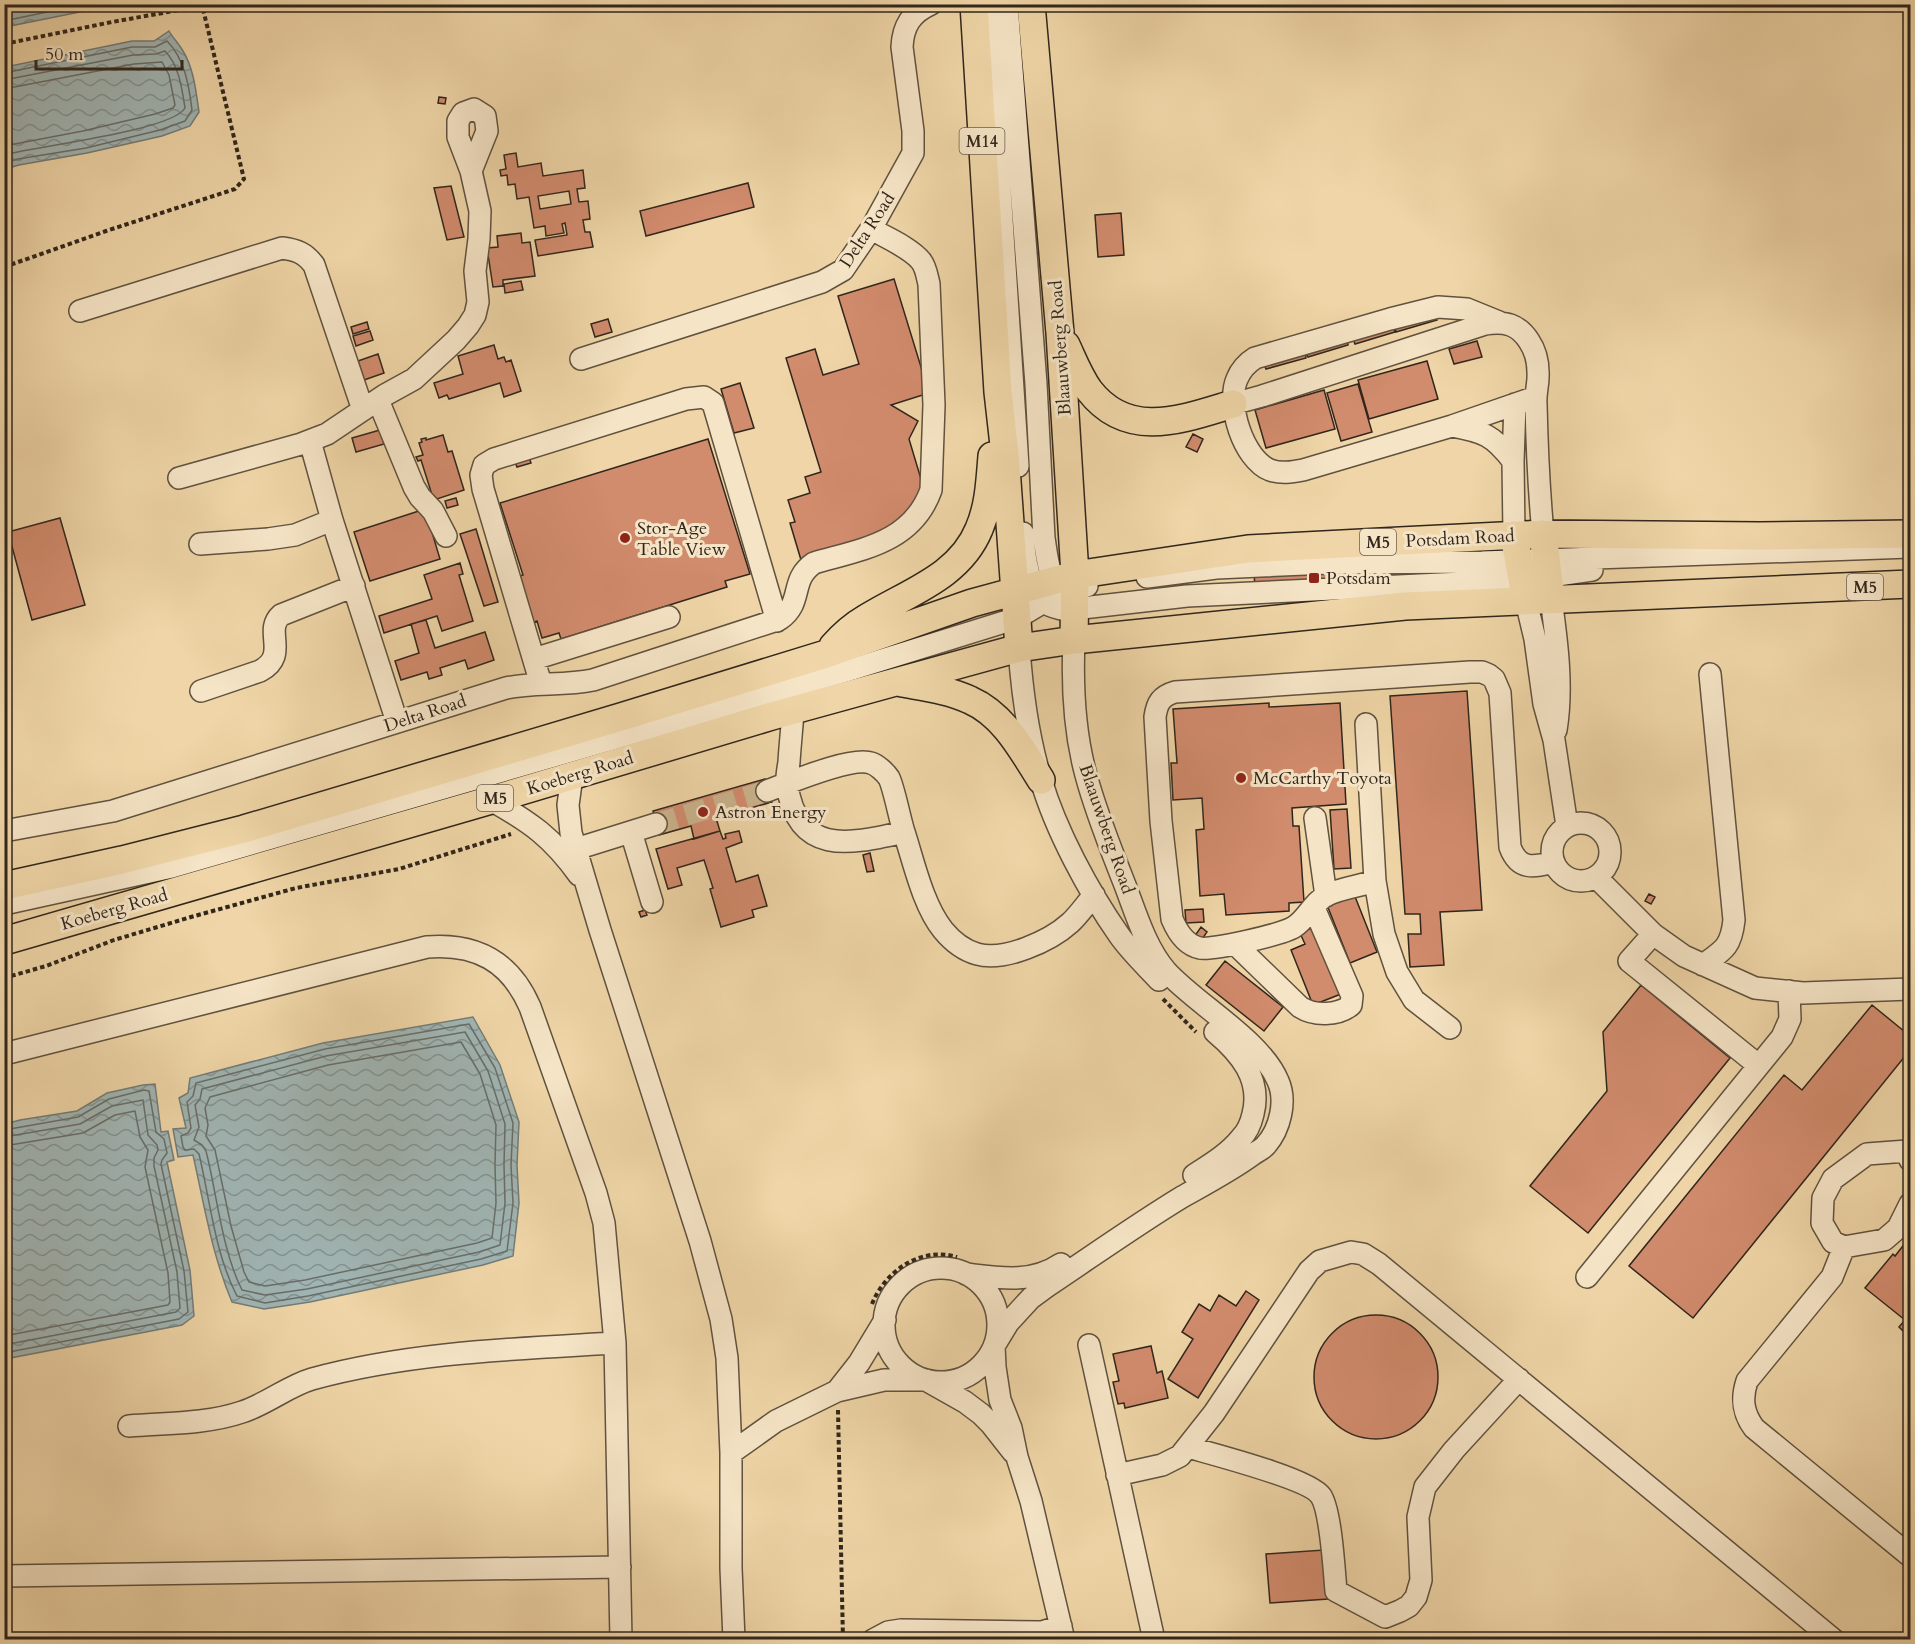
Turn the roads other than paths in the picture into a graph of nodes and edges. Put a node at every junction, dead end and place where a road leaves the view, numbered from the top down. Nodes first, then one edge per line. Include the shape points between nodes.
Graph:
1 (931, 4) edge
2 (974, 4) edge
3 (988, 4) edge
4 (1007, 4) edge
5 (1030, 4) edge
6 (471, 171) dead end
7 (871, 229) junction
8 (80, 311) dead end
9 (1499, 322) junction
10 (1060, 333) junction
11 (581, 359) dead end
12 (998, 392) junction
13 (1536, 398) junction
14 (1233, 404) junction
15 (1515, 404) junction
16 (370, 405) junction
17 (1452, 426) junction
18 (310, 441) junction
19 (1513, 461) junction
20 (179, 478) dead end
21 (332, 520) junction
22 (1911, 534) edge
23 (446, 536) dead end
24 (200, 544) dead end
25 (1911, 547) edge
26 (1911, 556) edge
27 (1534, 568) junction
28 (1911, 584) edge
29 (354, 586) junction
30 (1054, 590) junction
31 (669, 617) dead end
32 (1017, 618) junction
33 (777, 621) junction
34 (1074, 640) junction
35 (1019, 648) junction
36 (826, 654) junction
37 (534, 659) junction
38 (1710, 674) dead end
39 (896, 682) junction
40 (541, 684) junction
41 (201, 692) dead end
42 (793, 711) junction
43 (397, 722) junction
44 (1366, 723) dead end
45 (572, 776) junction
46 (1041, 780) junction
47 (777, 788) junction
48 (491, 800) junction
49 (1315, 818) dead end
50 (656, 824) tunnel mouth
51 (1567, 826) junction
52 (4, 831) edge
53 (631, 832) junction
54 (903, 832) junction
55 (576, 849) junction
56 (1554, 862) junction
57 (1596, 878) junction
58 (1375, 881) junction
59 (4, 886) edge
60 (588, 888) junction
61 (1094, 895) junction
62 (652, 902) dead end
63 (1320, 902) junction
64 (4, 904) edge
65 (1653, 934) junction
66 (4, 940) edge
67 (1234, 944) junction
68 (1703, 965) junction
69 (1789, 991) junction
70 (1909, 992) edge
71 (1450, 1028) dead end
72 (4, 1054) edge
73 (1758, 1065) junction
74 (1255, 1095) junction
75 (1281, 1095) junction
76 (1909, 1154) edge
77 (1911, 1204) edge
78 (1844, 1247) junction
79 (965, 1267) junction
80 (1587, 1276) dead end
81 (877, 1316) junction
82 (615, 1343) junction
83 (1089, 1345) dead end
84 (994, 1346) junction
85 (1519, 1379) junction
86 (926, 1380) junction
87 (837, 1399) junction
88 (129, 1426) dead end
89 (1188, 1447) junction
90 (731, 1453) junction
91 (1017, 1457) junction
92 (1117, 1475) junction
93 (1911, 1556) edge
94 (620, 1567) junction
95 (4, 1576) edge
96 (1052, 1634) edge
97 (621, 1640) edge
98 (734, 1640) edge
99 (873, 1640) edge
100 (1154, 1640) edge
101 (1834, 1640) edge

1 - 7 street, Delta Road via 912,16 903,34 913,153
2 - 12 main road, Blaauwberg Road / M14
3 - 30 street via 1023,540 1027,564
4 - 30 street via 1044,538
5 - 10 main road, Blaauwberg Road / M14
6 - 16 street via 480,211 475,315 456,340 414,379
7 - 11 street, Delta Road via 843,270 830,279
7 - 33 street via 921,261 929,284 934,405 931,490 909,526 897,535 814,563 801,574 792,608
8 - 16 street via 282,248 296,250 314,265
9 - 13 street via 1520,330 1530,342 1538,372
9 - 14 street
9 - 14 street via 1467,309 1438,307 1278,351 1244,366 1236,380
10 - 14 main road via 1090,391 1107,408 1126,418 1165,422
10 - 30 main road, Blaauwberg Road / M14
12 - 30 main road, Blaauwberg Road / M14 via 1005,454
12 - 36 main road via 987,502 969,549 941,576 857,624
13 - 15 street
13 - 27 street
14 - 17 street via 1241,434 1256,460 1282,473
15 - 17 street
15 - 19 street
16 - 18 street
16 - 23 street via 414,487
17 - 19 street via 1486,435
18 - 20 street
18 - 21 street
19 - 27 street
21 - 24 street via 295,535
21 - 29 street
22 - 27 main road, Potsdam Road / M5 via 1760,536
25 - 27 street
26 - 27 street via 1584,570
27 - 28 main road, Potsdam Road / M5
27 - 30 street via 1186,596
27 - 30 main road, Potsdam Road / M5 via 1248,549
27 - 34 main road, Potsdam Road / M5 via 1405,606
27 - 51 street via 1557,637 1559,712 1554,740
29 - 41 street via 281,615 274,623 275,651 269,667
29 - 43 street
30 - 32 main road, Blaauwberg Road / M14
30 - 34 main road, Blaauwberg Road / M14
30 - 36 main road, M5 via 972,603
31 - 37 street
32 - 35 main road, Blaauwberg Road / M14
32 - 64 street via 172,867
33 - 37 street via 713,403 704,397 686,399 494,459 481,470 483,489
33 - 40 street, Delta Road via 593,680
34 - 35 main road, Potsdam Road / M5
34 - 75 street, Blaauwberg Road via 1072,677 1085,773 1138,919 1165,970 1253,1046 1271,1067
35 - 39 main road, Koeberg Road / M5
35 - 46 street, Blaauwberg Road via 1028,727
36 - 59 main road, M5 via 244,829
37 - 40 street
38 - 68 street via 1734,920 1732,938
39 - 42 main road, Koeberg Road / M5
39 - 46 main road via 962,696 988,710 1009,731
40 - 43 street, Delta Road via 506,688
42 - 45 main road, Koeberg Road / M5
42 - 47 street
43 - 52 street, Delta Road via 113,811
44 - 58 street
45 - 48 main road, Koeberg Road / M5
45 - 55 street via 568,805
46 - 61 street, Blaauwberg Road via 1061,832
47 - 54 street via 816,837 842,842
47 - 54 street via 856,761 872,763 889,778
48 - 60 street via 547,836
48 - 66 main road, Koeberg Road / M5
49 - 63 street
50 - 53 street
51 - 56 street via 1554,840
51 - 57 street via 1584,822 1607,837 1611,855
53 - 55 street
53 - 62 street
54 - 61 street via 927,900 943,930 979,955 1010,953 1037,944 1070,923
55 - 60 street
56 - 57 street via 1569,879
56 - 67 street via 1535,867 1522,864 1512,854 1500,693 1489,675 1470,672 1175,692 1157,705 1155,717 1161,821 1173,919 1184,939 1200,948
57 - 65 street
58 - 63 street
58 - 71 street via 1384,934 1397,972 1414,1000
60 - 90 street via 711,1280 727,1358
61 - 74 street, Blaauwberg Road via 1120,937 1243,1060 1255,1083
63 - 67 street via 1291,929
63 - 67 street via 1352,996 1347,1008 1315,1014 1307,1011
65 - 68 street
65 - 73 street via 1629,960
68 - 69 street via 1755,988
69 - 70 street
69 - 73 street via 1790,1019 1782,1037
72 - 82 street via 427,947 475,951 510,973 522,988 546,1050 596,1193 603,1223
73 - 80 street
74 - 75 street
74 - 79 street, Blaauwberg Road via 1251,1122 1243,1137 1225,1154 1055,1269 1012,1279
75 - 84 street, Blaauwberg Road via 1278,1125 1266,1145 1031,1298
76 - 78 street via 1867,1154 1833,1179 1823,1198 1822,1223 1833,1242
77 - 78 street via 1899,1228 1884,1240
78 - 93 street via 1832,1277 1747,1382 1743,1406 1754,1428
79 - 81 street via 930,1269 908,1279
79 - 84 street via 994,1304 998,1325
81 - 86 street via 895,1358
81 - 87 street via 859,1363
82 - 88 street via 439,1355 376,1365 310,1380 260,1405 224,1417
82 - 94 street
83 - 92 street
84 - 86 street via 986,1361 967,1376 943,1382
84 - 91 street via 996,1385
85 - 89 street via 1379,1264 1351,1252 1320,1261 1309,1271
85 - 89 street via 1425,1487 1418,1517 1420,1580 1416,1597 1409,1606 1385,1617 1336,1591 1325,1506 1315,1490
85 - 101 street
86 - 87 street via 884,1380
86 - 91 street via 981,1414
87 - 90 street via 776,1421
89 - 92 street via 1162,1465
90 - 98 street
91 - 96 street via 1031,1501
92 - 100 street
94 - 95 street
94 - 97 street
96 - 99 street via 901,1630

